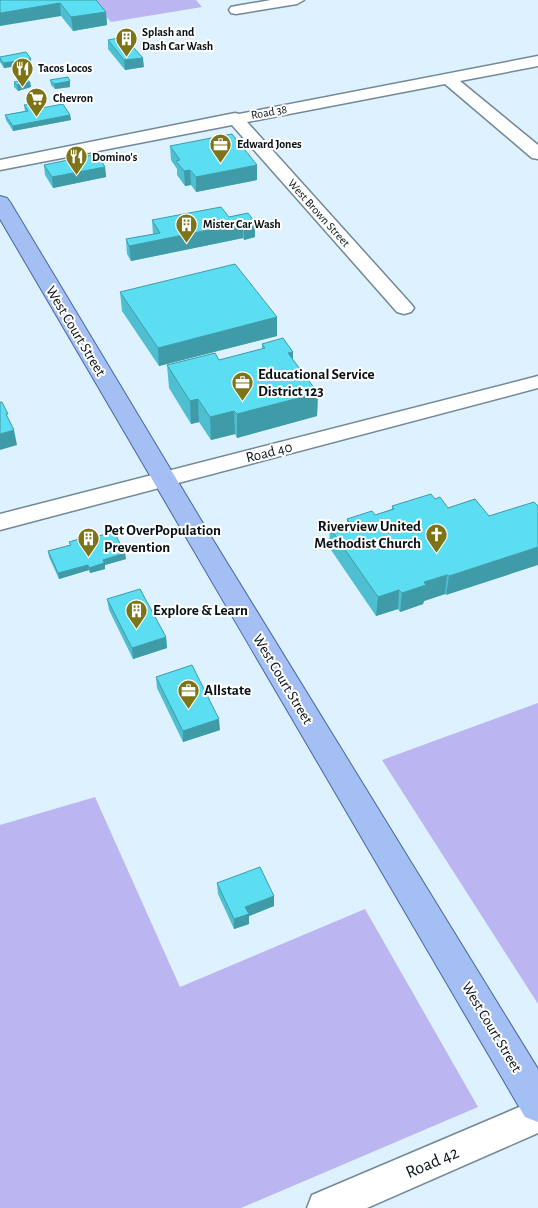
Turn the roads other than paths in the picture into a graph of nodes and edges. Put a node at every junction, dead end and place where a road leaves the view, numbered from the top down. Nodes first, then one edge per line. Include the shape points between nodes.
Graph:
1 (297, 0) edge
2 (236, 10) dead end
3 (538, 62) edge
4 (449, 79) junction
5 (235, 118) junction
6 (538, 154) edge
7 (0, 165) edge
8 (0, 202) edge
9 (404, 308) dead end
10 (538, 382) edge
11 (164, 479) junction
12 (0, 522) edge
13 (538, 1104) edge
14 (538, 1116) edge
15 (325, 1208) edge

1 - 2 street
3 - 4 street, Road 38
4 - 5 street, Road 38
4 - 6 street
5 - 7 street, Road 38
5 - 9 street, West Brown Street
8 - 11 main road, West Court Street
10 - 11 street, Road 40
11 - 12 street, Road 40
11 - 13 main road, West Court Street
14 - 15 street, Road 42

